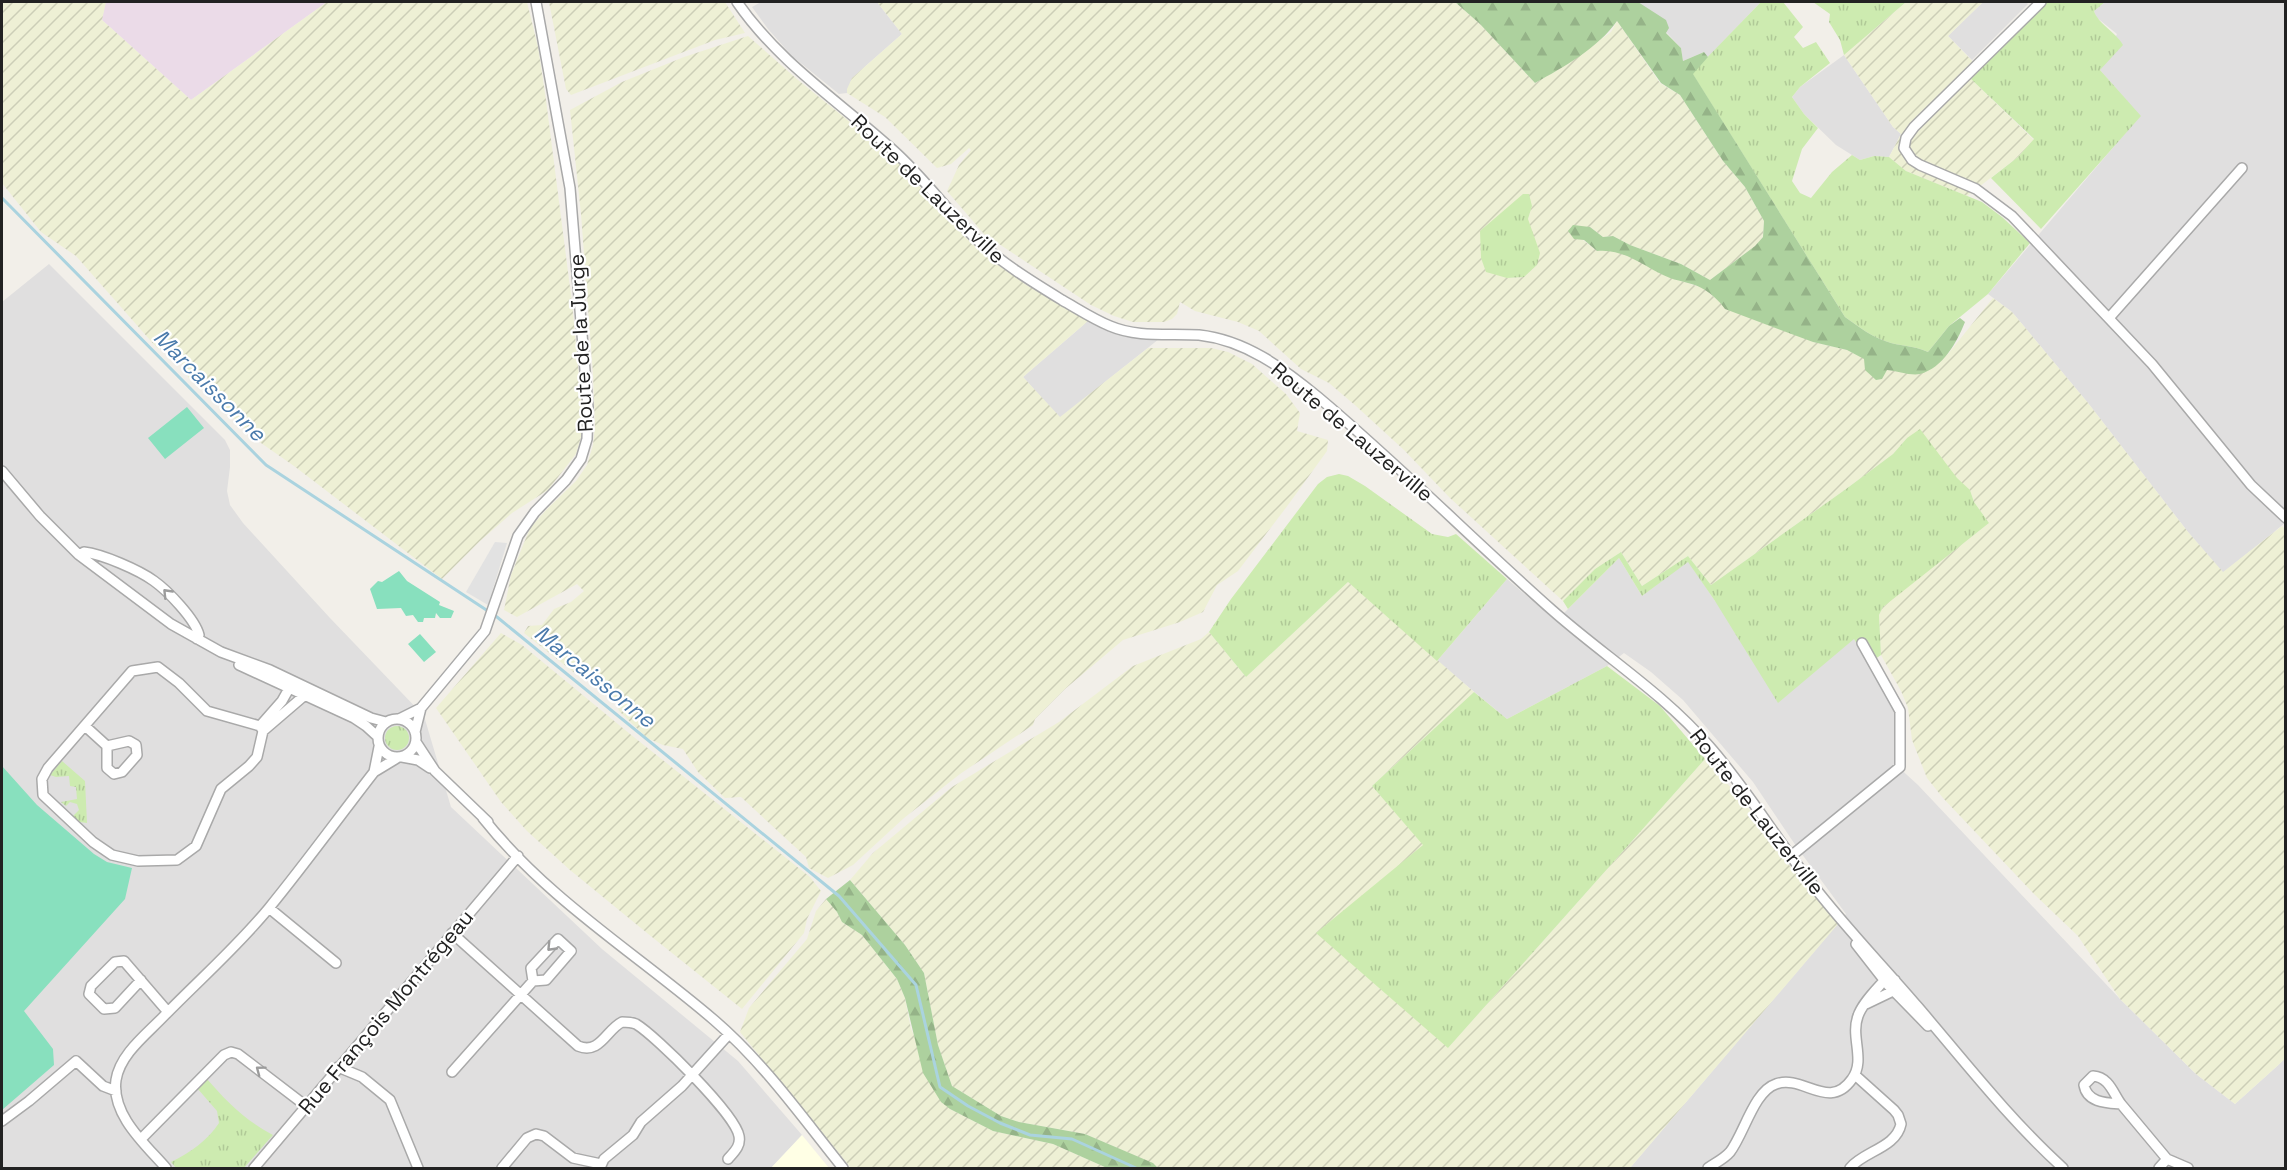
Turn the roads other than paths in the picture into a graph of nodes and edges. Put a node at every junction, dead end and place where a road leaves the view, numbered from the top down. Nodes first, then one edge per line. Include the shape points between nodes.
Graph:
1 (536, 2) edge
2 (737, 2) edge
3 (2041, 2) edge
4 (2242, 168) dead end
5 (2109, 318) junction
6 (2, 471) edge
7 (2286, 518) edge
8 (80, 555) junction
9 (197, 639) junction
10 (1862, 643) dead end
11 (220, 652) junction
12 (298, 683) junction
13 (288, 688) junction
14 (305, 695) junction
15 (421, 708) junction
16 (399, 719) junction
17 (386, 722) junction
18 (85, 726) junction
19 (261, 729) junction
20 (377, 736) junction
21 (416, 737) junction
22 (107, 746) dead end
23 (379, 747) junction
24 (400, 757) junction
25 (374, 771) junction
26 (435, 771) junction
27 (483, 818) junction
28 (518, 856) junction
29 (1791, 856) junction
30 (269, 908) junction
31 (584, 916) junction
32 (1845, 924) junction
33 (452, 933) junction
34 (336, 963) dead end
35 (141, 980) junction
36 (533, 981) junction
37 (1884, 981) junction
38 (1894, 985) junction
39 (520, 996) junction
40 (1866, 1004) junction
41 (168, 1012) junction
42 (729, 1034) junction
43 (338, 1067) junction
44 (452, 1072) dead end
45 (1855, 1075) junction
46 (692, 1076) junction
47 (116, 1091) junction
48 (2121, 1104) dead end
49 (306, 1106) junction
50 (2, 1121) edge
51 (141, 1139) junction
52 (728, 1159) dead end
53 (2167, 1159) junction
54 (600, 1166) edge
55 (166, 1168) edge
56 (254, 1168) edge
57 (418, 1168) edge
58 (502, 1168) edge
59 (843, 1168) edge
60 (1708, 1168) edge
61 (1850, 1168) edge
62 (2063, 1168) edge
63 (2159, 1168) edge
64 (2188, 1168) edge

1 - 15 street, Route de la Jurge via 570,188 589,425 575,469 518,536 488,624 478,642
2 - 29 street, Route de Lauzerville via 789,63 900,156 972,235 1014,270 1119,330 1210,337 1238,344 1312,393 1551,609 1677,712 1724,764
3 - 5 street via 1914,127 1904,148 1920,165 1976,189 2004,209
4 - 5 street
5 - 7 street via 2251,485
6 - 8 street
8 - 9 street
9 -> 8 street via 200,635 187,613 156,582 99,556 84,552
9 - 11 street
10 - 29 street via 1900,711 1900,767
11 - 12 street
11 - 13 street
12 - 13 street
12 - 17 street
13 - 14 street
13 - 19 street
14 - 19 street
14 - 20 street via 354,718
15 - 16 street, Route de la Jurge
15 - 21 street, Route de la Jurge
16 - 17 street
16 - 21 street via 406,721
17 - 20 street
18 - 19 street via 132,671 158,667 207,711
18 - 19 street via 48,768 42,778 43,795 112,855 138,861 177,860 196,846 221,789 256,757
18 - 22 street
20 - 23 street
21 - 24 street via 411,751
21 - 26 street
23 - 24 street via 384,753
23 - 25 street
24 - 25 street
24 - 26 street via 418,760
25 - 30 street
26 - 27 street
27 - 28 street
27 - 31 street
28 - 31 street
28 - 33 street, Rue François Montrégeau
29 - 32 street, Route de Lauzerville
30 - 34 street
30 - 41 street
31 - 42 street
32 - 37 street, Route de Lauzerville
32 - 38 street, Route de Lauzerville
33 - 39 street
33 - 43 street, Rue François Montrégeau
35 - 35 street via 124,961 115,962 89,994 104,1009 115,1008
35 - 41 street
36 -> 36 street via 546,980 571,951 558,939 531,968
36 - 39 street
37 - 38 street
37 - 40 street
38 - 40 street
38 - 62 street, Route de Lauzerville
39 - 44 street
39 - 46 street via 583,1048 598,1045 618,1024 632,1022
40 - 45 street via 1856,1023
41 - 47 street via 123,1061
42 - 46 street
42 - 59 street via 780,1089
43 - 49 street, Rue François Montrégeau
43 - 57 street via 362,1077 390,1100
45 - 60 street via 1833,1093 1788,1082 1772,1085 1730,1152
45 - 61 street via 1894,1110 1901,1125 1894,1139
46 - 52 street via 737,1129 740,1143
46 - 54 street
47 - 50 street via 103,1086 76,1062
47 - 51 street via 124,1116
48 - 53 street
49 -> 51 street via 231,1052
49 - 56 street, Rue François Montrégeau
51 - 55 street
53 - 63 street
53 - 64 street
54 - 58 street via 573,1158 536,1134 527,1138

